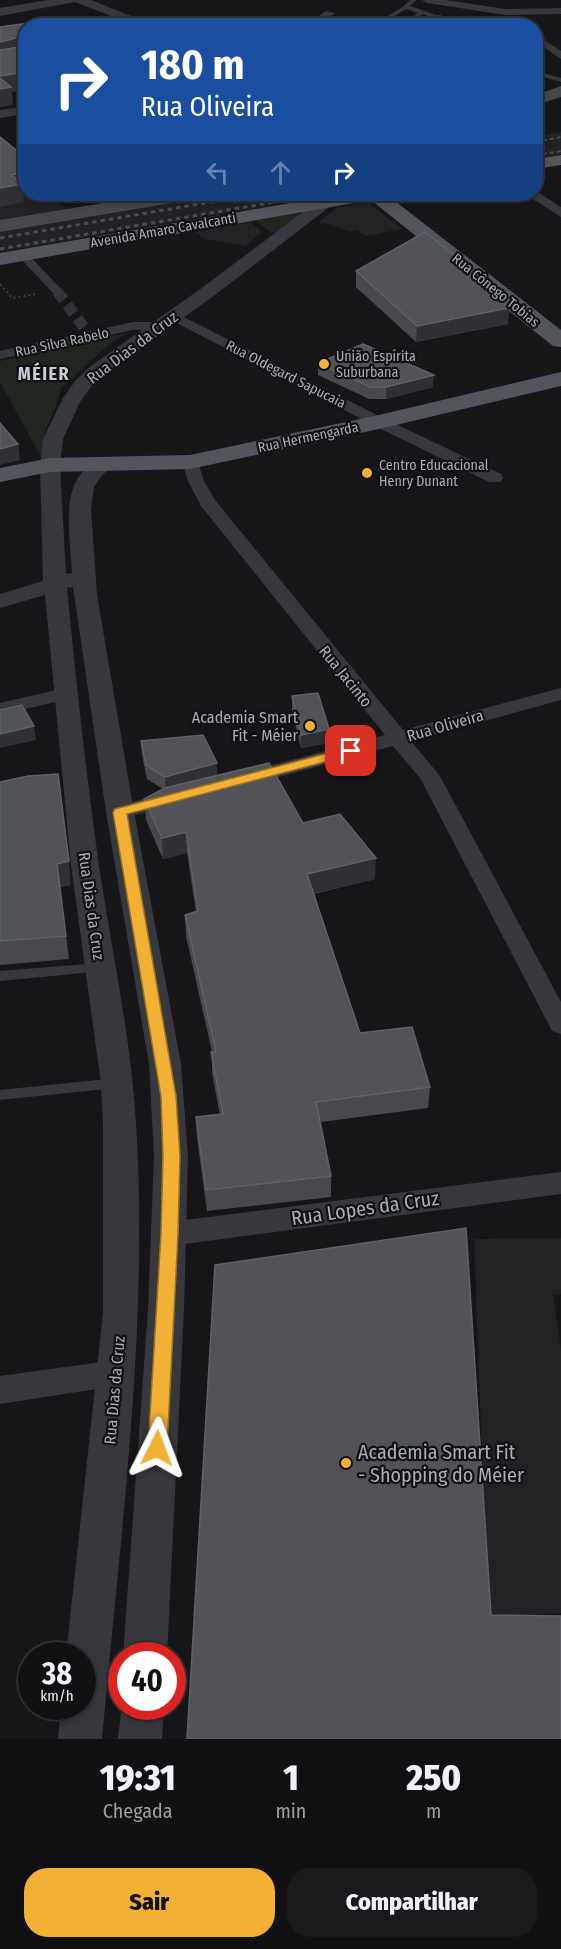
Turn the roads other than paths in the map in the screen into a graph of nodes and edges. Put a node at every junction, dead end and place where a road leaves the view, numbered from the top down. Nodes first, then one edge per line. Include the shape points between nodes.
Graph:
1 (70, 0) edge
2 (79, 0) edge
3 (413, 0) edge
4 (427, 0) edge
5 (506, 0) edge
6 (406, 7) junction
7 (561, 11) edge
8 (0, 12) edge
9 (423, 12) junction
10 (505, 12) junction
11 (330, 13) dead end
12 (76, 16) dead end
13 (439, 16) junction
14 (128, 18) edge
15 (322, 18) edge
16 (387, 18) edge
17 (413, 18) edge
18 (436, 18) edge
19 (446, 18) edge
20 (510, 18) edge
21 (543, 43) edge
22 (561, 56) edge
23 (543, 75) edge
24 (561, 80) edge
25 (561, 91) edge
26 (543, 97) edge
27 (18, 111) edge
28 (0, 114) edge
29 (561, 160) edge
30 (543, 163) edge
31 (148, 201) edge
32 (326, 201) joint
33 (382, 201) edge
34 (542, 201) edge
35 (561, 213) edge
36 (0, 226) edge
37 (22, 254) junction
38 (0, 259) edge
39 (51, 292) tunnel mouth
40 (167, 321) junction
41 (561, 341) edge
42 (0, 355) edge
43 (561, 379) edge
44 (380, 422) junction
45 (190, 462) junction
46 (106, 464) junction
47 (50, 465) junction
48 (0, 475) edge
49 (495, 478) dead end
50 (69, 580) junction
51 (0, 601) edge
52 (65, 694) junction
53 (561, 694) edge
54 (0, 709) edge
55 (397, 739) junction
56 (224, 785) edge
57 (189, 794) edge
58 (120, 812) junction
59 (101, 968) junction
60 (0, 976) edge
61 (561, 1025) edge
62 (117, 1083) junction
63 (0, 1095) edge
64 (561, 1183) edge
65 (170, 1234) junction
66 (116, 1373) junction
67 (0, 1390) edge
68 (146, 1642) edge
69 (141, 1720) edge
70 (80, 1739) edge
71 (140, 1739) edge

1 - 8 street
2 - 12 street
2 - 14 street
3 - 6 lane
4 - 10 street
5 - 10 street
6 - 9 lane
6 - 16 lane
7 - 10 street
9 - 13 lane
9 - 17 lane
10 - 20 street
11 - 15 street
13 - 18 lane
13 - 19 lane
21 - 22 street
23 - 24 lane
25 - 26 main road
27 - 28 street
29 - 30 main road
31 - 36 main road
32 - 37 main road, Avenida Amaro Cavalcanti
32 - 40 street, Rua Dias da Cruz
33 - 41 main road, Rua Cônego Tobias
34 - 35 street
37 - 38 main road, Avenida Amaro Cavalcanti
37 - 39 street
40 - 42 street, Rua Silva Rabelo via 88,333
40 - 44 street, Rua Oldegard Sapucaia
40 - 47 street, Rua Dias da Cruz via 83,384 53,439
43 - 44 main road, Rua Hermengarda
44 - 45 main road, Rua Hermengarda
44 - 49 street, Rua Oldegard Sapucaia
45 - 46 main road, Rua Hermengarda
45 - 55 street, Rua Jacinto via 207,502
46 - 47 main road, Rua Hermengarda
46 - 50 street, Rua Dias da Cruz via 83,487
47 - 48 main road, Rua Hermengarda
47 - 50 street, Rua Dias da Cruz
50 - 51 street
50 - 52 street, Rua Dias da Cruz
50 - 58 street, Rua Dias da Cruz
52 - 54 street
52 - 59 street, Rua Dias da Cruz
53 - 55 street, Rua Oliveira
55 - 56 street, Rua Oliveira
55 - 61 street, Rua Jacinto via 429,776 459,828
57 - 58 street
58 - 65 street, Rua Dias da Cruz via 167,1086
59 - 60 lane
59 - 62 street, Rua Dias da Cruz
62 - 63 lane
62 - 66 street, Rua Dias da Cruz via 122,1313
64 - 65 street, Rua Lopes da Cruz
65 - 68 street, Rua Dias da Cruz
66 - 67 street
66 - 70 street, Rua Dias da Cruz
69 - 71 street

